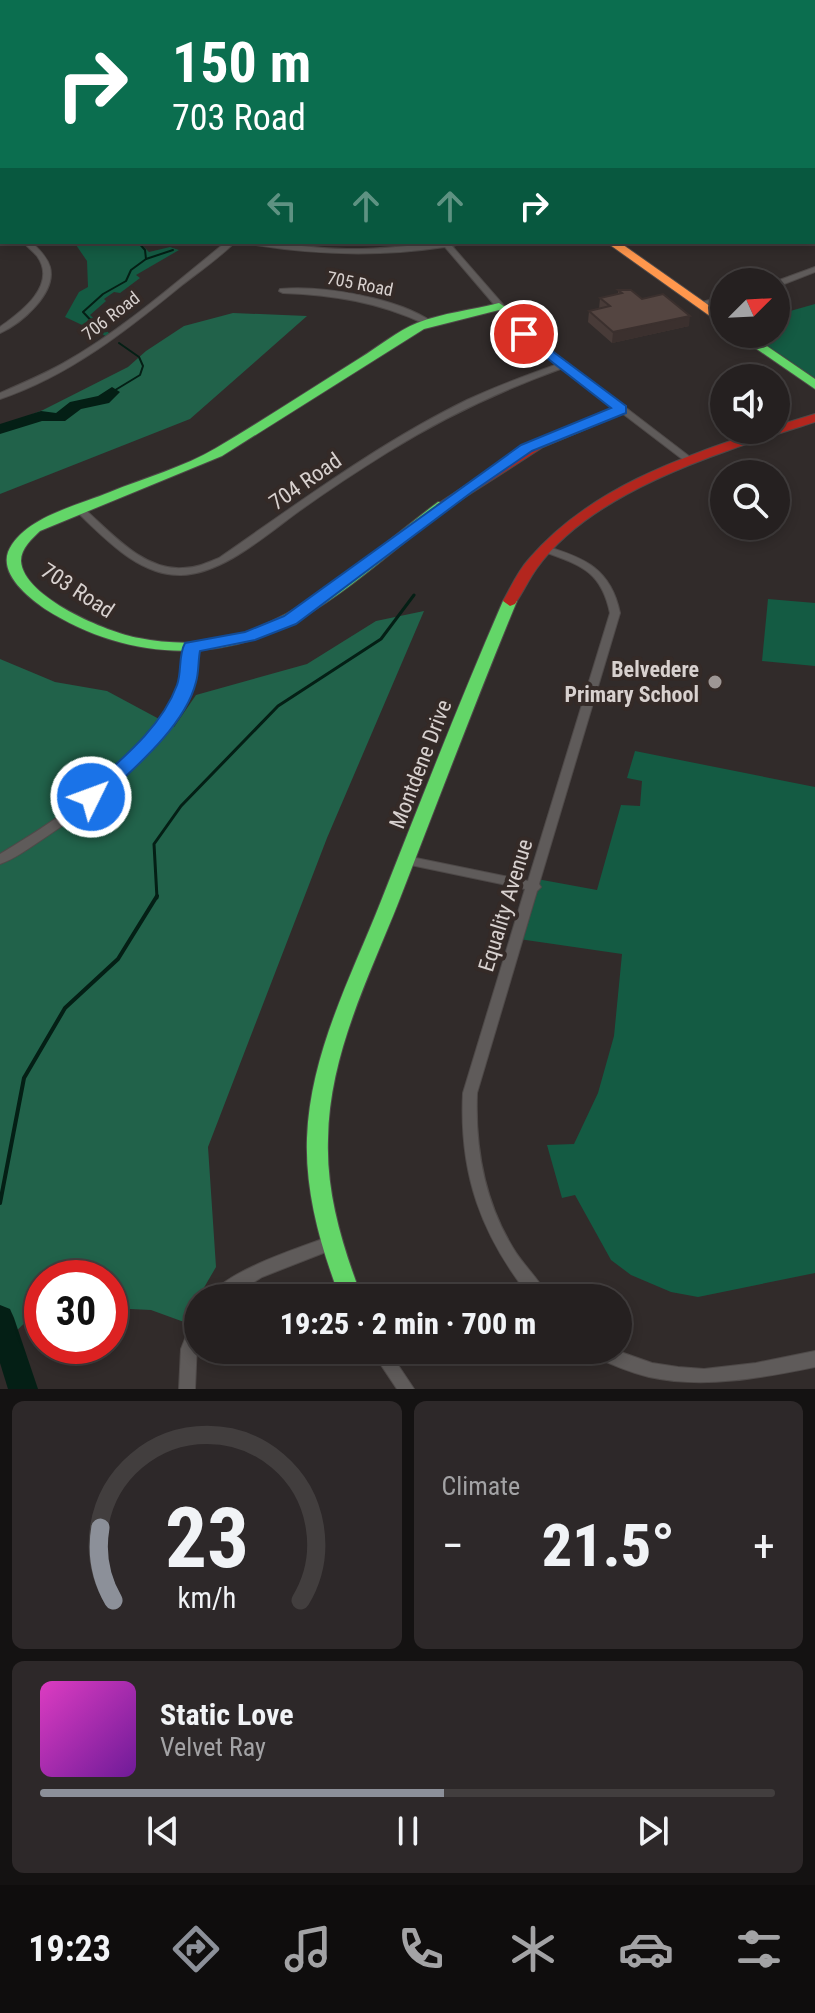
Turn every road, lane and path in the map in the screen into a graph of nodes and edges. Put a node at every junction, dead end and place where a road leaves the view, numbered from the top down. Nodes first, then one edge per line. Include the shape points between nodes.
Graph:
1 (29, 244) edge
2 (228, 244) edge
3 (267, 244) edge
4 (453, 244) edge
5 (615, 244) edge
6 (447, 245) junction
7 (815, 269) edge
8 (790, 279) edge
9 (283, 291) dead end
10 (710, 301) edge
11 (699, 304) junction
12 (499, 307) junction
13 (710, 312) edge
14 (428, 322) junction
15 (0, 331) edge
16 (761, 348) edge
17 (563, 365) junction
18 (815, 385) edge
19 (0, 396) edge
20 (621, 409) junction
21 (815, 418) edge
22 (689, 460) junction
23 (78, 508) junction
24 (545, 549) junction
25 (191, 647) junction
26 (0, 860) edge
27 (406, 860) junction
28 (535, 887) junction
29 (331, 1243) junction
30 (234, 1284) edge
31 (346, 1284) edge
32 (530, 1284) edge
33 (815, 1359) edge
34 (188, 1364) edge
35 (389, 1364) edge
36 (622, 1364) edge
37 (187, 1389) edge
38 (406, 1389) edge

1 - 15 street via 43,257 47,281 33,307
2 - 19 street, 706 Road via 84,358
3 - 6 street via 360,252
4 - 6 street
5 - 11 street
6 - 12 street
7 - 8 street
9 - 14 street, 705 Road via 352,295
10 - 11 street
11 - 13 street
12 - 14 street, 703 Road
12 - 17 street
14 - 23 street, 703 Road via 217,453
16 - 18 street
17 - 20 street
17 - 23 street, 704 Road via 495,388 438,416 202,570 177,573 143,564
20 - 22 street
20 - 25 street, 703 Road via 527,448 290,620 249,636
21 - 22 street, Montdene Drive
22 - 24 street, Montdene Drive via 612,495
23 - 25 street, 703 Road via 24,538 14,565 19,577 74,619 109,636
24 - 27 street, Montdene Drive via 509,602
24 - 28 street, Equality Avenue via 592,569 610,588 615,613
25 - 26 street via 187,683 158,732 75,810
27 - 28 street
27 - 29 street, Montdene Drive via 326,1077 318,1149
28 - 32 street, Equality Avenue via 470,1093 468,1140 492,1224
29 - 30 street
29 - 31 street, Montdene Drive
33 - 36 street via 690,1382 636,1372
34 - 37 street
35 - 38 street

